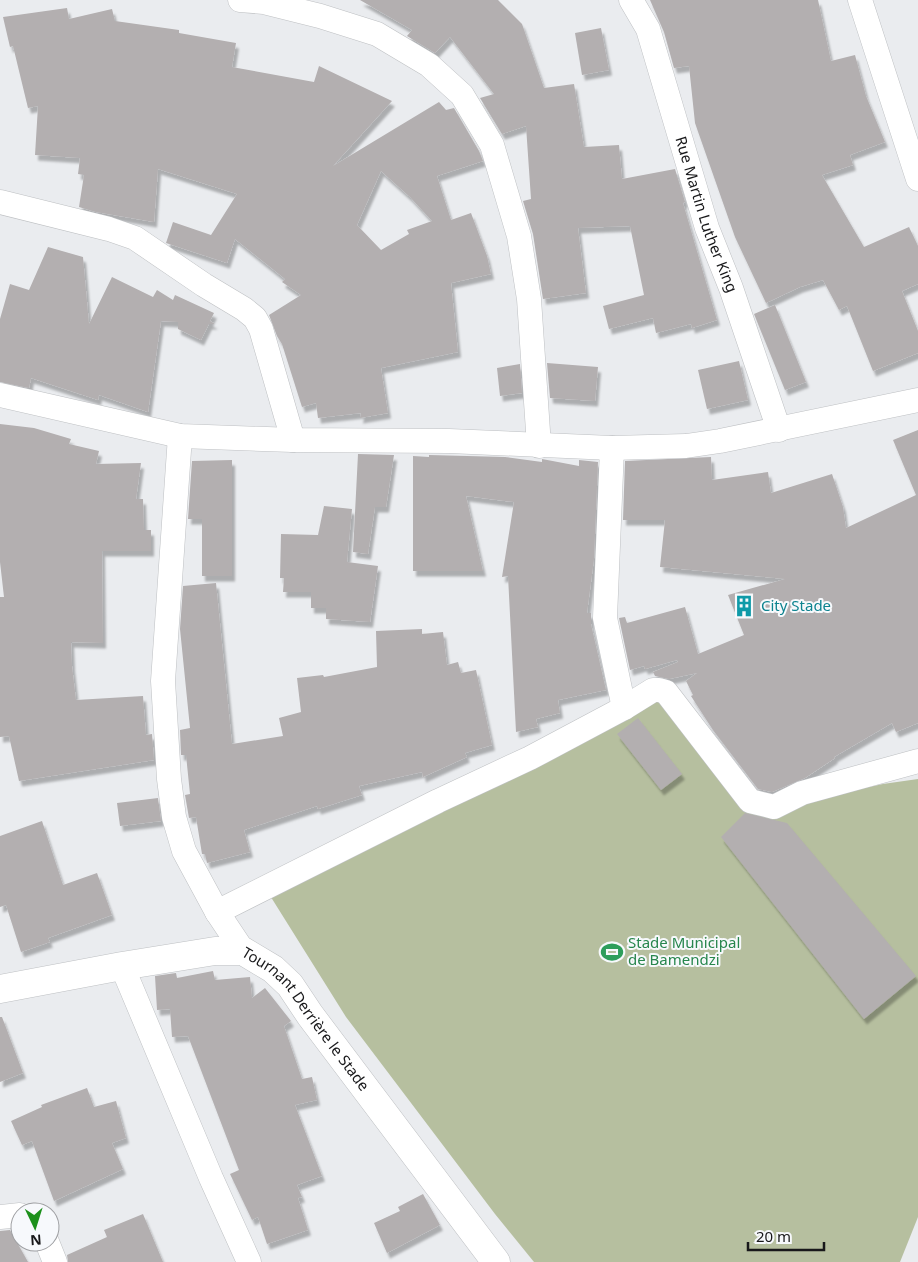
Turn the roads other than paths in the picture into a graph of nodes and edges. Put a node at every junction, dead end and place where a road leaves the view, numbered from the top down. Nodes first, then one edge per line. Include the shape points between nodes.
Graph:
1 (240, 0) edge
2 (630, 0) edge
3 (860, 0) edge
4 (918, 179) edge
5 (0, 202) edge
6 (0, 395) edge
7 (918, 400) edge
8 (779, 430) junction
9 (180, 436) junction
10 (292, 440) junction
11 (539, 446) junction
12 (612, 448) junction
13 (624, 708) junction
14 (918, 761) edge
15 (217, 912) junction
16 (243, 951) junction
17 (122, 966) junction
18 (0, 989) edge
19 (249, 1262) edge
20 (496, 1262) edge

1 - 11 street via 264,2 377,34 429,65 462,95 492,145 519,236 529,299
2 - 8 street, Rue Martin Luther King via 648,29 707,228
3 - 4 street
5 - 10 street via 135,238 244,309 262,329
6 - 9 street
7 - 8 street
8 - 12 street via 686,446
9 - 10 street
9 - 15 street via 163,681 169,779 174,817 184,851
10 - 11 street via 449,441
11 - 12 street
12 - 13 street via 605,618
13 - 14 street via 652,690 666,692 750,802 774,807 802,793
13 - 15 street via 530,758
15 - 16 street
16 - 17 street, Tournant Derrière le Stade via 215,951
16 - 20 street, Tournant Derrière le Stade via 273,969 290,985
17 - 18 street, Tournant Derrière le Stade
17 - 19 street

